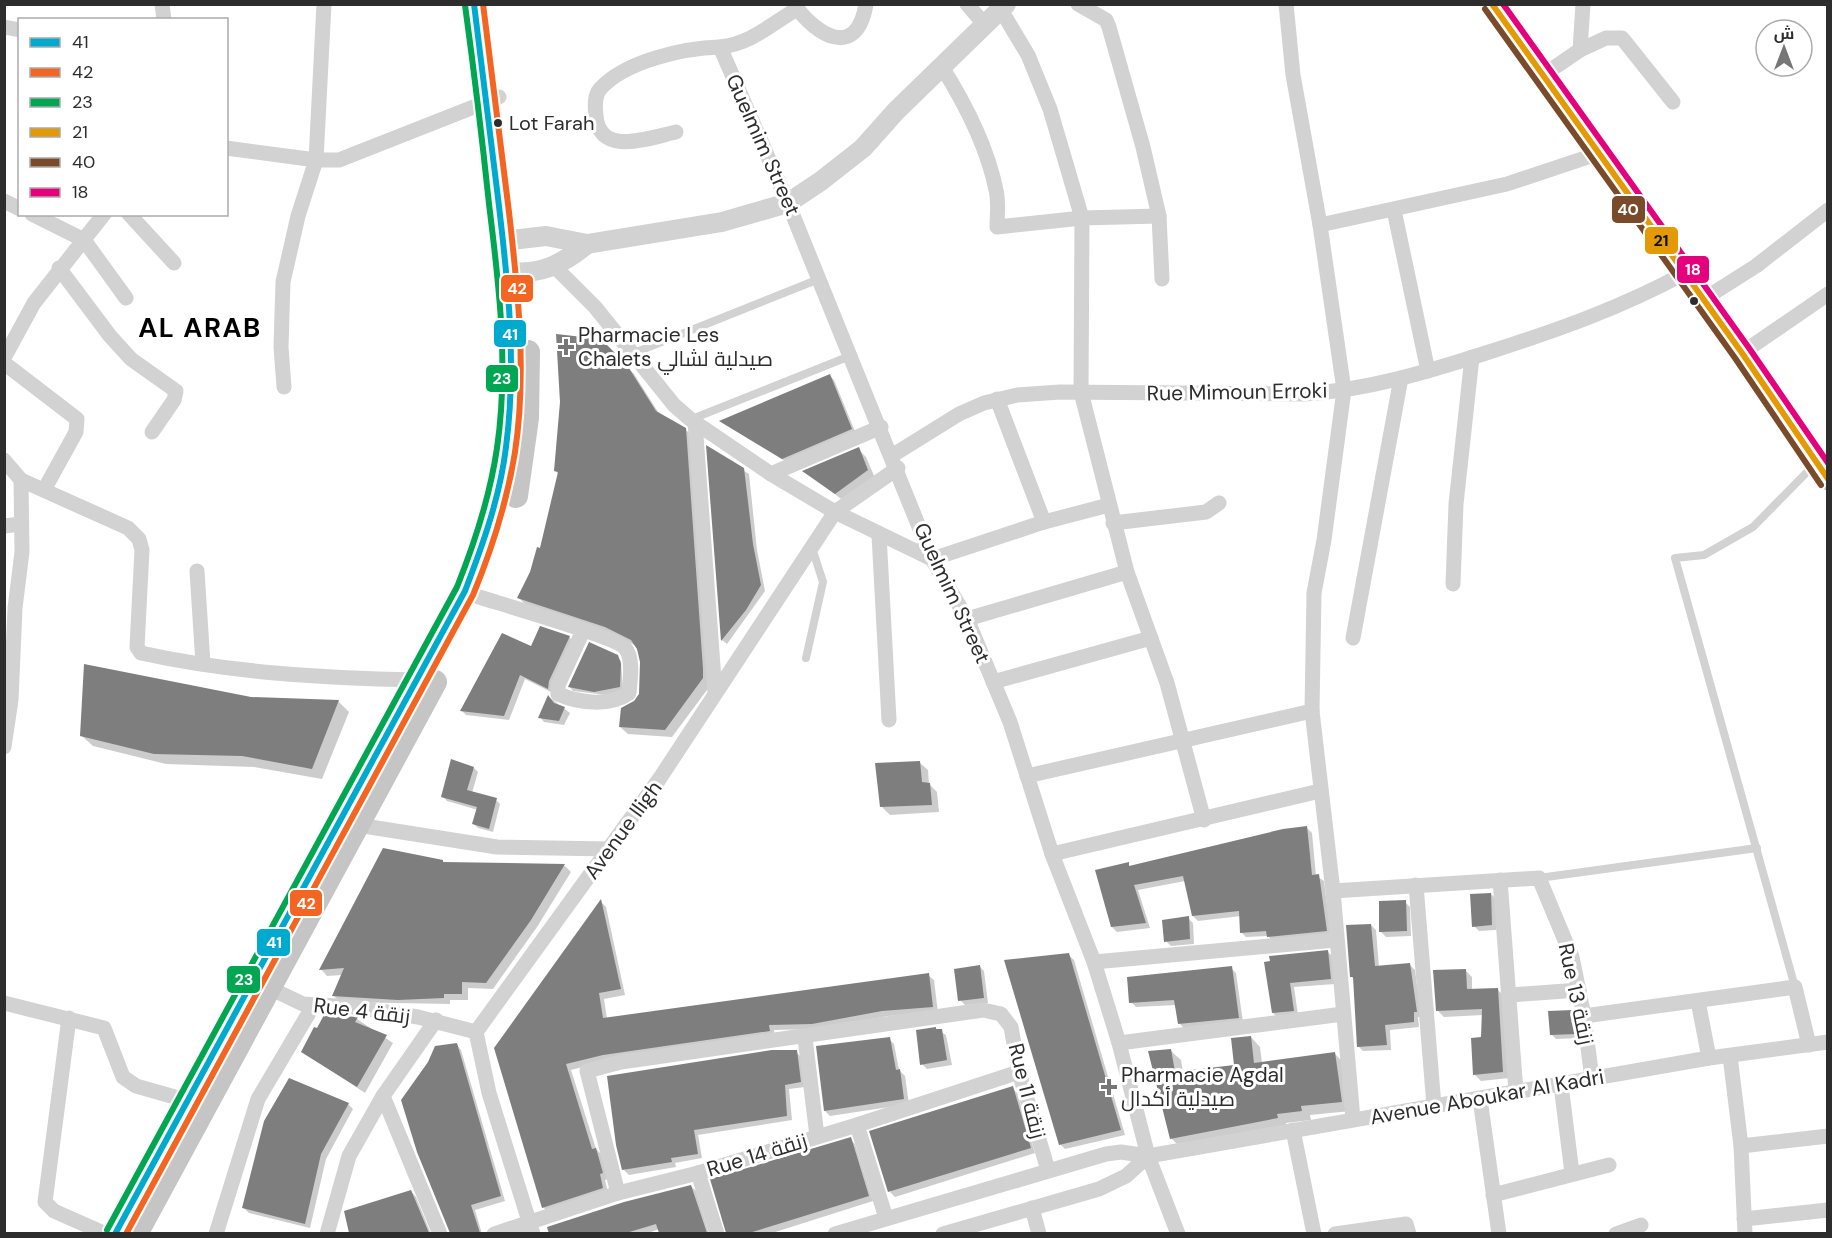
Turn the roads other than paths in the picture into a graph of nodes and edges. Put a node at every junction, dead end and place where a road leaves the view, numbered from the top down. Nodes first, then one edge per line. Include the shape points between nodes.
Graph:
1 (324, 4) edge
2 (474, 4) edge
3 (489, 4) edge
4 (866, 4) edge
5 (967, 4) edge
6 (1078, 4) edge
7 (1286, 4) edge
8 (1492, 4) edge
9 (1583, 4) edge
10 (796, 7) edge
11 (1004, 7) edge
12 (985, 25) junction
13 (720, 47) junction
14 (1580, 50) junction
15 (942, 67) junction
16 (1542, 76) junction
17 (493, 99) junction
18 (1673, 102) dead end
19 (676, 132) dead end
20 (228, 148) edge
21 (1597, 154) junction
22 (316, 160) junction
23 (4, 201) edge
24 (788, 203) junction
25 (18, 208) edge
26 (1394, 210) junction
27 (1827, 210) edge
28 (36, 216) edge
29 (102, 216) edge
30 (131, 216) edge
31 (1159, 216) junction
32 (1082, 218) junction
33 (1320, 225) junction
34 (511, 239) junction
35 (84, 240) junction
36 (587, 244) junction
37 (174, 263) dead end
38 (555, 267) junction
39 (59, 268) junction
40 (515, 273) junction
41 (1684, 273) junction
42 (820, 279) junction
43 (1162, 279) dead end
44 (1827, 294) edge
45 (126, 298) dead end
46 (1704, 299) junction
47 (634, 353) junction
48 (1742, 353) junction
49 (851, 355) junction
50 (1472, 357) junction
51 (4, 358) edge
52 (4, 363) edge
53 (1428, 371) junction
54 (1401, 378) junction
55 (284, 387) dead end
56 (1344, 390) junction
57 (1081, 392) junction
58 (997, 399) junction
59 (692, 421) junction
60 (881, 427) junction
61 (152, 432) dead end
62 (4, 460) edge
63 (895, 461) junction
64 (1824, 466) edge
65 (771, 474) junction
66 (21, 480) junction
67 (44, 489) junction
68 (1219, 503) dead end
69 (1108, 505) junction
70 (835, 512) junction
71 (1044, 522) junction
72 (1113, 523) junction
73 (21, 524) junction
74 (4, 526) edge
75 (879, 535) junction
76 (812, 546) junction
77 (932, 558) junction
78 (197, 571) dead end
79 (1127, 572) junction
80 (1454, 584) dead end
81 (479, 597) junction
82 (10, 607) edge
83 (967, 619) junction
84 (583, 631) junction
85 (1151, 638) junction
86 (1353, 638) dead end
87 (806, 658) dead end
88 (8, 662) edge
89 (203, 664) junction
90 (417, 680) junction
91 (993, 682) junction
92 (715, 693) junction
93 (1312, 711) junction
94 (889, 720) dead end
95 (1182, 739) junction
96 (4, 747) edge
97 (1027, 776) junction
98 (1320, 791) junction
99 (1204, 820) junction
100 (349, 823) junction
101 (1757, 848) junction
102 (610, 849) junction
103 (1052, 854) junction
104 (1539, 878) junction
105 (1500, 880) junction
106 (1416, 885) junction
107 (1333, 891) junction
108 (1336, 940) junction
109 (1094, 962) junction
110 (261, 983) junction
111 (1795, 987) junction
112 (1579, 990) junction
113 (1510, 995) junction
114 (1698, 1001) junction
115 (4, 1003) edge
116 (314, 1006) junction
117 (1343, 1014) junction
118 (1584, 1016) junction
119 (69, 1018) junction
120 (436, 1020) junction
121 (476, 1032) junction
122 (805, 1038) junction
123 (1827, 1042) edge
124 (1119, 1043) junction
125 (1809, 1045) junction
126 (1730, 1056) junction
127 (1709, 1058) junction
128 (1019, 1072) junction
129 (1592, 1079) junction
130 (1561, 1085) junction
131 (1516, 1092) junction
132 (383, 1096) junction
133 (1480, 1099) junction
134 (189, 1101) junction
135 (1434, 1106) junction
136 (1353, 1119) junction
137 (857, 1125) junction
138 (1293, 1130) junction
139 (817, 1136) junction
140 (1827, 1136) edge
141 (1741, 1146) junction
142 (1148, 1156) junction
143 (1609, 1165) dead end
144 (1048, 1170) junction
145 (698, 1173) junction
146 (1572, 1173) junction
147 (618, 1193) junction
148 (1492, 1195) junction
149 (1032, 1208) junction
150 (1827, 1210) edge
151 (886, 1218) junction
152 (1641, 1225) dead end
153 (1744, 1226) edge
154 (531, 1228) edge
155 (106, 1233) edge
156 (115, 1233) edge
157 (136, 1233) edge
158 (219, 1233) edge
159 (327, 1233) edge
160 (440, 1233) edge
161 (494, 1233) edge
162 (717, 1233) edge
163 (835, 1233) edge
164 (943, 1233) edge
165 (1039, 1233) edge
166 (1178, 1233) edge
167 (1314, 1233) edge
168 (1335, 1233) edge
169 (1409, 1233) edge
170 (1499, 1233) edge
171 (1616, 1233) edge

1 - 22 street
2 - 17 main road
3 - 17 main road
4 - 10 street via 855,32 846,39 832,39 806,20
5 - 12 street
6 - 31 street via 1106,20 1109,27
7 - 33 street via 1293,75
8 - 16 main road
9 - 14 street
10 - 13 street, Guelmim Street via 758,36 735,46
11 - 12 street
11 - 32 street via 1050,109
12 - 15 street
13 - 19 street via 696,47 660,56 623,73 600,90 595,99 598,130 604,137 639,141
13 - 24 street, Guelmim Street
14 - 16 street
14 - 18 street via 1606,38 1622,38
15 - 24 street via 863,148
15 - 32 street via 967,107 979,137 996,191 998,227
16 - 21 main road
17 - 22 street via 339,160
17 - 34 main road
20 - 22 street
21 - 26 street via 1507,184
21 - 41 main road
22 - 55 street via 283,282
23 - 25 street
24 - 36 street via 722,222
24 - 42 street, Guelmim Street
26 - 33 street
26 - 53 street
27 - 46 street via 1756,267
28 - 35 street
29 - 35 street
30 - 37 street
31 - 32 street
31 - 43 street
32 - 57 street
33 - 56 street
34 - 36 street via 562,237
34 - 40 main road
35 - 39 street
35 - 45 street
36 - 38 street
38 - 40 street
38 - 47 street
39 - 51 street via 24,317
39 - 61 street via 124,351 142,369 176,391
40 - 81 main road via 530,392 523,457 504,537
40 - 90 main road via 514,372 502,481 478,561
41 - 46 main road
41 - 50 street, Rue Mimoun Erroki via 1616,308
42 - 47 lane
42 - 49 street, Guelmim Street
44 - 48 street
46 - 48 main road
47 - 59 street
48 - 64 main road
49 - 59 lane
49 - 60 street, Guelmim Street
50 - 53 street, Rue Mimoun Erroki
50 - 80 street via 1456,504
52 - 67 street via 77,419 76,432
53 - 54 street, Rue Mimoun Erroki
54 - 56 street, Rue Mimoun Erroki
54 - 86 street
56 - 57 street, Rue Mimoun Erroki via 1266,395
56 - 93 street via 1314,593
57 - 58 street, Rue Mimoun Erroki
57 - 69 street
58 - 63 street, Rue Mimoun Erroki via 959,414
58 - 71 street
59 - 65 street
59 - 92 street
60 - 63 street, Guelmim Street
60 - 65 street
62 - 66 street
63 - 70 street, Avenue Iligh
63 - 77 street, Guelmim Street
64 - 101 lane via 1753,527 1704,555 1675,558
65 - 70 street
66 - 67 street
66 - 73 street
67 - 89 street via 128,528 139,538 142,550 138,651
68 - 72 street via 1206,512
69 - 71 street
69 - 72 street
70 - 75 street
70 - 76 street, Avenue Iligh
71 - 77 street
72 - 79 street
73 - 74 street
73 - 82 street via 21,566
75 - 77 street
75 - 94 street
76 - 87 lane via 823,582
76 - 92 street, Avenue Iligh
77 - 83 street, Guelmim Street
78 - 89 street
79 - 83 street
79 - 85 street
81 - 84 street
81 - 100 main road
82 - 88 street
83 - 91 street, Guelmim Street
84 - 84 street via 615,641 629,655 629,693 619,700 572,700 558,694 558,685
85 - 91 street
85 - 95 street
88 - 96 street via 11,700
89 - 90 street via 316,676
90 - 100 main road
91 - 97 street, Guelmim Street
92 - 102 street, Avenue Iligh
93 - 95 street
93 - 98 street
95 - 97 street
95 - 99 street
97 - 103 street, Guelmim Street
98 - 99 street
98 - 107 street
99 - 103 street
100 - 102 street via 497,847
100 - 110 main road
101 - 104 lane
101 - 111 lane
102 - 121 street, Avenue Iligh
103 - 109 street, Guelmim Street
104 - 105 street
104 - 112 street, Rue 13 زنقة via 1572,957
105 - 106 street
105 - 113 street
106 - 107 street
106 - 135 street
107 - 108 street
108 - 109 street
108 - 117 street
109 - 124 street, Guelmim Street
110 - 116 street, Rue 4 زنقة
110 - 134 main road
110 - 157 main road
111 - 114 street
111 - 125 street
112 - 113 street
112 - 118 street, Rue 13 زنقة
113 - 131 street
114 - 118 street
114 - 127 street
115 - 119 street
116 - 120 street, Rue 4 زنقة via 354,1007
116 - 158 street via 258,1100
117 - 124 street
117 - 136 street
118 - 129 street, Rue 13 زنقة
119 - 134 street via 109,1033 120,1072 129,1082
119 - 155 street via 45,1202 54,1211
120 - 121 street, Rue 4 زنقة
120 - 132 street
121 - 154 street via 489,1093
122 - 128 street, Rue 11 زنقة via 983,1010 1001,1014 1011,1027
122 - 139 street
122 - 147 street via 621,1062 587,1071
123 - 125 street, Avenue Aboukar Al Kadri
124 - 142 street, Guelmim Street
125 - 126 street, Avenue Aboukar Al Kadri
126 - 127 street, Avenue Aboukar Al Kadri
126 - 141 street
127 - 129 street, Avenue Aboukar Al Kadri
128 - 137 street, Rue 14 زنقة
128 - 144 street, Rue 11 زنقة
129 - 130 street, Avenue Aboukar Al Kadri
130 - 131 street, Avenue Aboukar Al Kadri
130 - 146 street
131 - 133 street, Avenue Aboukar Al Kadri
132 - 159 street via 349,1156
132 - 160 street
133 - 135 street, Avenue Aboukar Al Kadri
133 - 148 street
134 - 156 main road
135 - 136 street, Avenue Aboukar Al Kadri
136 - 138 street, Avenue Aboukar Al Kadri
137 - 139 street, Rue 14 زنقة
137 - 151 street
138 - 142 street, Avenue Aboukar Al Kadri
138 - 167 street
139 - 145 street, Rue 14 زنقة
140 - 141 street
141 - 153 street
142 - 144 street, Avenue Aboukar Al Kadri via 1106,1154
142 - 149 street, Avenue Aboukar Al Kadri via 1113,1183
142 - 166 street, Guelmim Street
143 - 146 street
144 - 151 street, Avenue Aboukar Al Kadri
145 - 147 street, Rue 14 زنقة
145 - 162 street
146 - 148 street
147 - 154 street, Rue 14 زنقة
148 - 170 street
149 - 164 street, Avenue Aboukar Al Kadri
149 - 165 street
150 - 153 street
151 - 163 street, Avenue Aboukar Al Kadri
152 - 171 street
154 - 161 street, Rue 14 زنقة
168 - 169 street via 1406,1224

